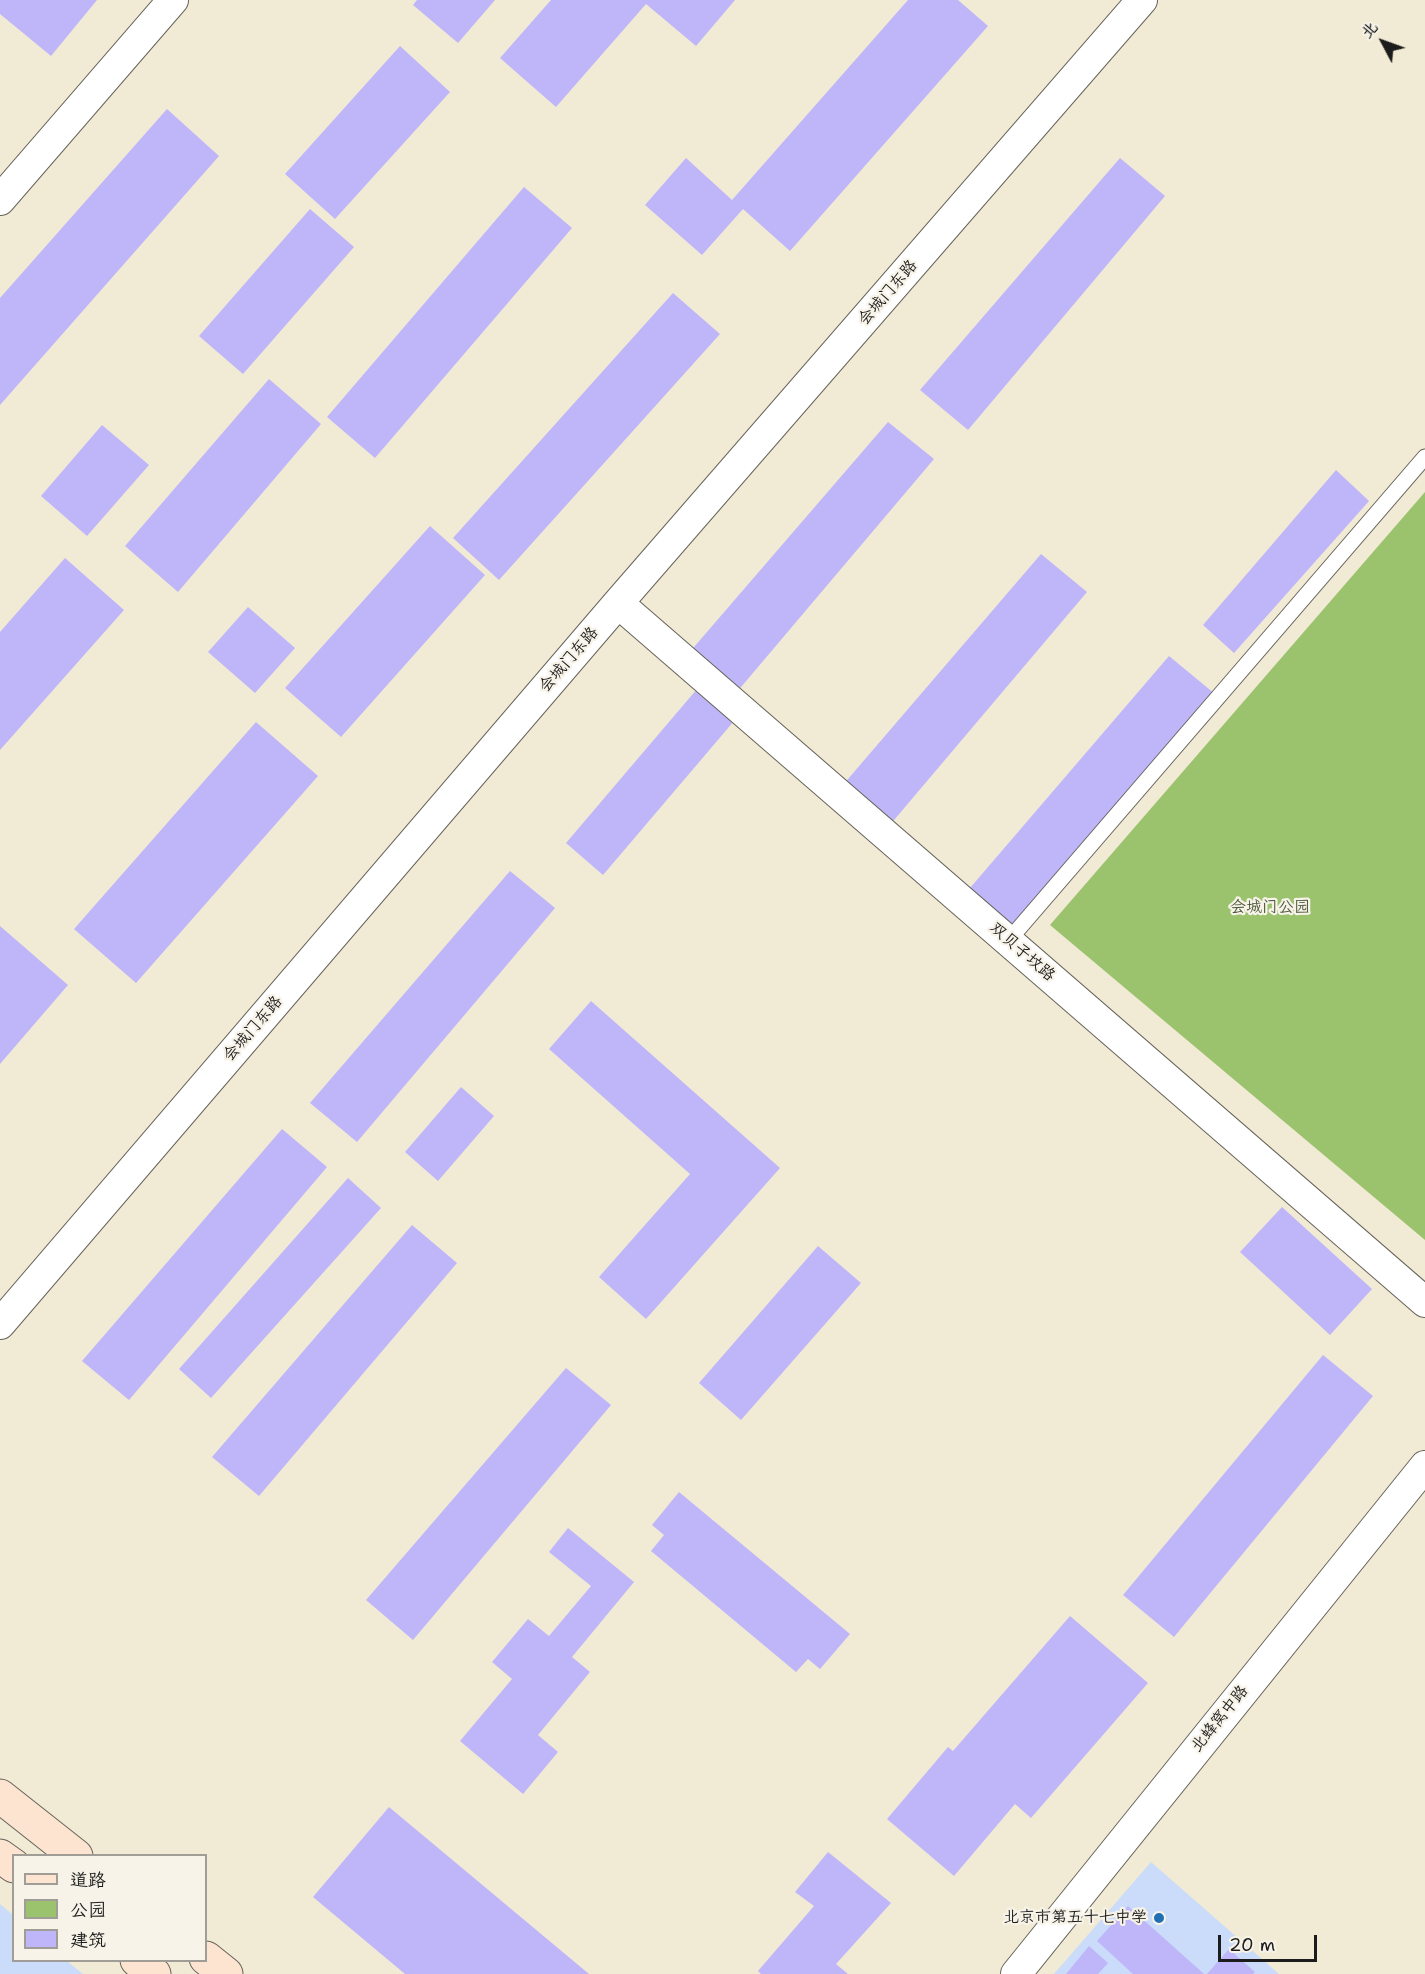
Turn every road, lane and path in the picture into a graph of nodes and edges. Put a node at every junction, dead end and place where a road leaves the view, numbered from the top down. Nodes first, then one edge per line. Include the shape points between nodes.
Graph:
1 (173, 0) edge
2 (1142, 0) edge
3 (0, 200) edge
4 (1425, 457) edge
5 (618, 603) junction
6 (1008, 941) junction
7 (1425, 1302) edge
8 (0, 1324) edge
9 (1425, 1466) edge
10 (0, 1796) edge
11 (73, 1854) edge
12 (207, 1959) edge
13 (139, 1962) edge
14 (154, 1974) edge
15 (226, 1974) edge
16 (1016, 1974) edge

1 - 3 street
2 - 5 street, 会城门东路
4 - 6 lane
5 - 6 street, 双贝子坟路
5 - 8 street, 会城门东路
6 - 7 street, 双贝子坟路
9 - 16 street, 北蜂窝中路
10 - 11 street
12 - 15 street
13 - 14 street

